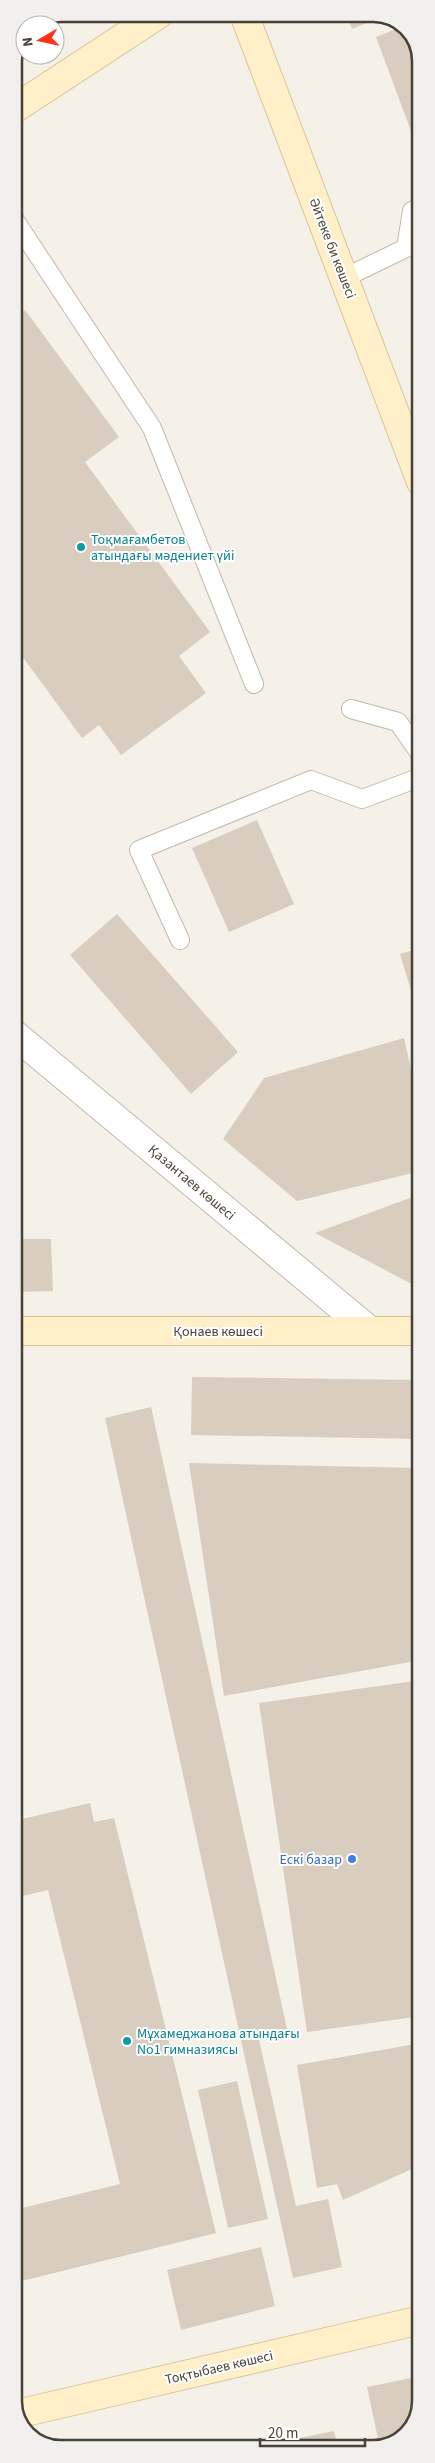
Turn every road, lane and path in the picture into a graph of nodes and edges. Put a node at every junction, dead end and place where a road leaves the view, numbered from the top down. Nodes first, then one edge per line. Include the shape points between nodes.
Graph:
1 (146, 22) edge
2 (247, 23) edge
3 (22, 104) edge
4 (412, 211) edge
5 (22, 231) edge
6 (344, 278) junction
7 (412, 458) edge
8 (254, 684) dead end
9 (351, 708) dead end
10 (412, 742) edge
11 (412, 780) edge
12 (180, 940) dead end
13 (22, 1041) edge
14 (369, 1330) junction
15 (23, 1331) edge
16 (412, 1331) edge
17 (412, 2322) edge
18 (24, 2412) edge

1 - 3 street
2 - 6 street, Әйтеке би көшесі
4 - 6 lane via 406,248
5 - 8 lane via 152,428
6 - 7 street, Әйтеке би көшесі
9 - 10 lane via 398,722
11 - 12 lane via 362,799 312,780 139,850
13 - 14 street, Қазантаев көшесі
14 - 15 street, Қонаев көшесі
14 - 16 street, Қонаев көшесі
17 - 18 street, Тоқтыбаев көшесі

